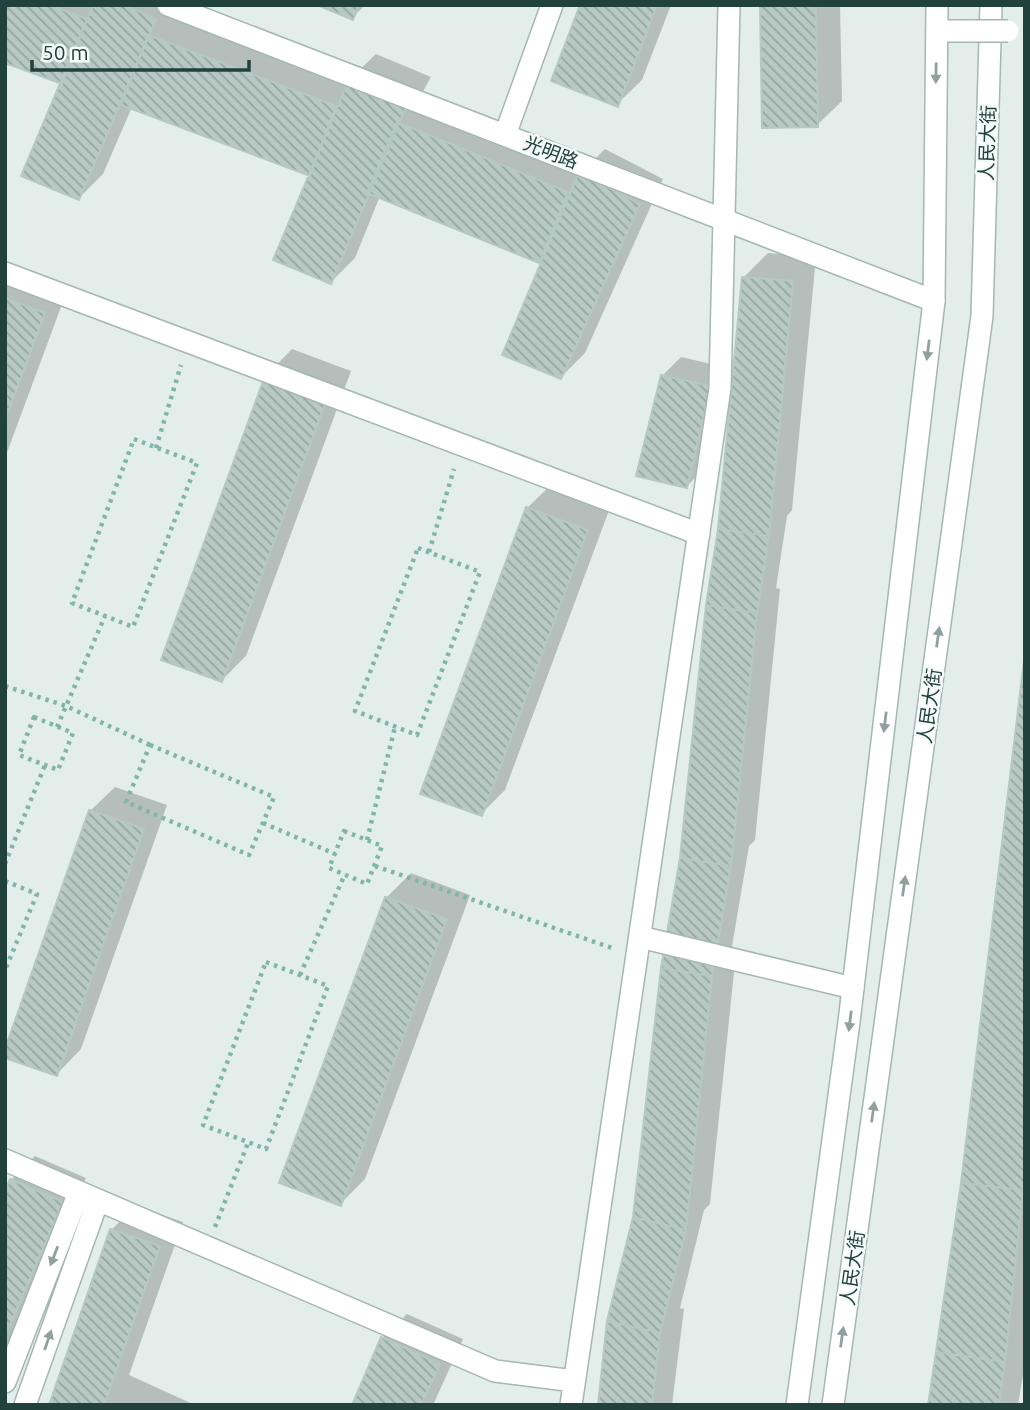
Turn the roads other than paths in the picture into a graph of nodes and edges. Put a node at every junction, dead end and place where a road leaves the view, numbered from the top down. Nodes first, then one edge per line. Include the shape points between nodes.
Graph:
1 (168, 5) edge
2 (552, 5) edge
3 (729, 5) edge
4 (937, 5) edge
5 (991, 5) edge
6 (937, 31) junction
7 (1016, 31) edge
8 (505, 135) junction
9 (725, 219) junction
10 (5, 273) edge
11 (934, 301) junction
12 (699, 534) junction
13 (638, 947) junction
14 (853, 988) junction
15 (5, 1160) edge
16 (88, 1196) junction
17 (574, 1381) junction
18 (5, 1382) edge
19 (25, 1405) edge
20 (571, 1405) edge
21 (797, 1405) edge
22 (833, 1405) edge

1 - 8 street, 光明路
2 - 8 street
3 - 9 street
4 - 6 street, 人民大街
22 -> 5 street, 人民大街 via 982,316
6 - 7 street, bridge
6 -> 11 street, 人民大街
8 - 9 street, 光明路
9 - 11 street, 光明路
9 - 12 street via 720,388
10 - 12 street
11 -> 14 street, 人民大街
12 - 13 street
13 - 14 street
13 - 17 street
14 -> 21 street, 人民大街
15 - 16 street
16 - 17 street via 495,1371
16 -> 18 street
19 -> 16 street
17 - 20 street

